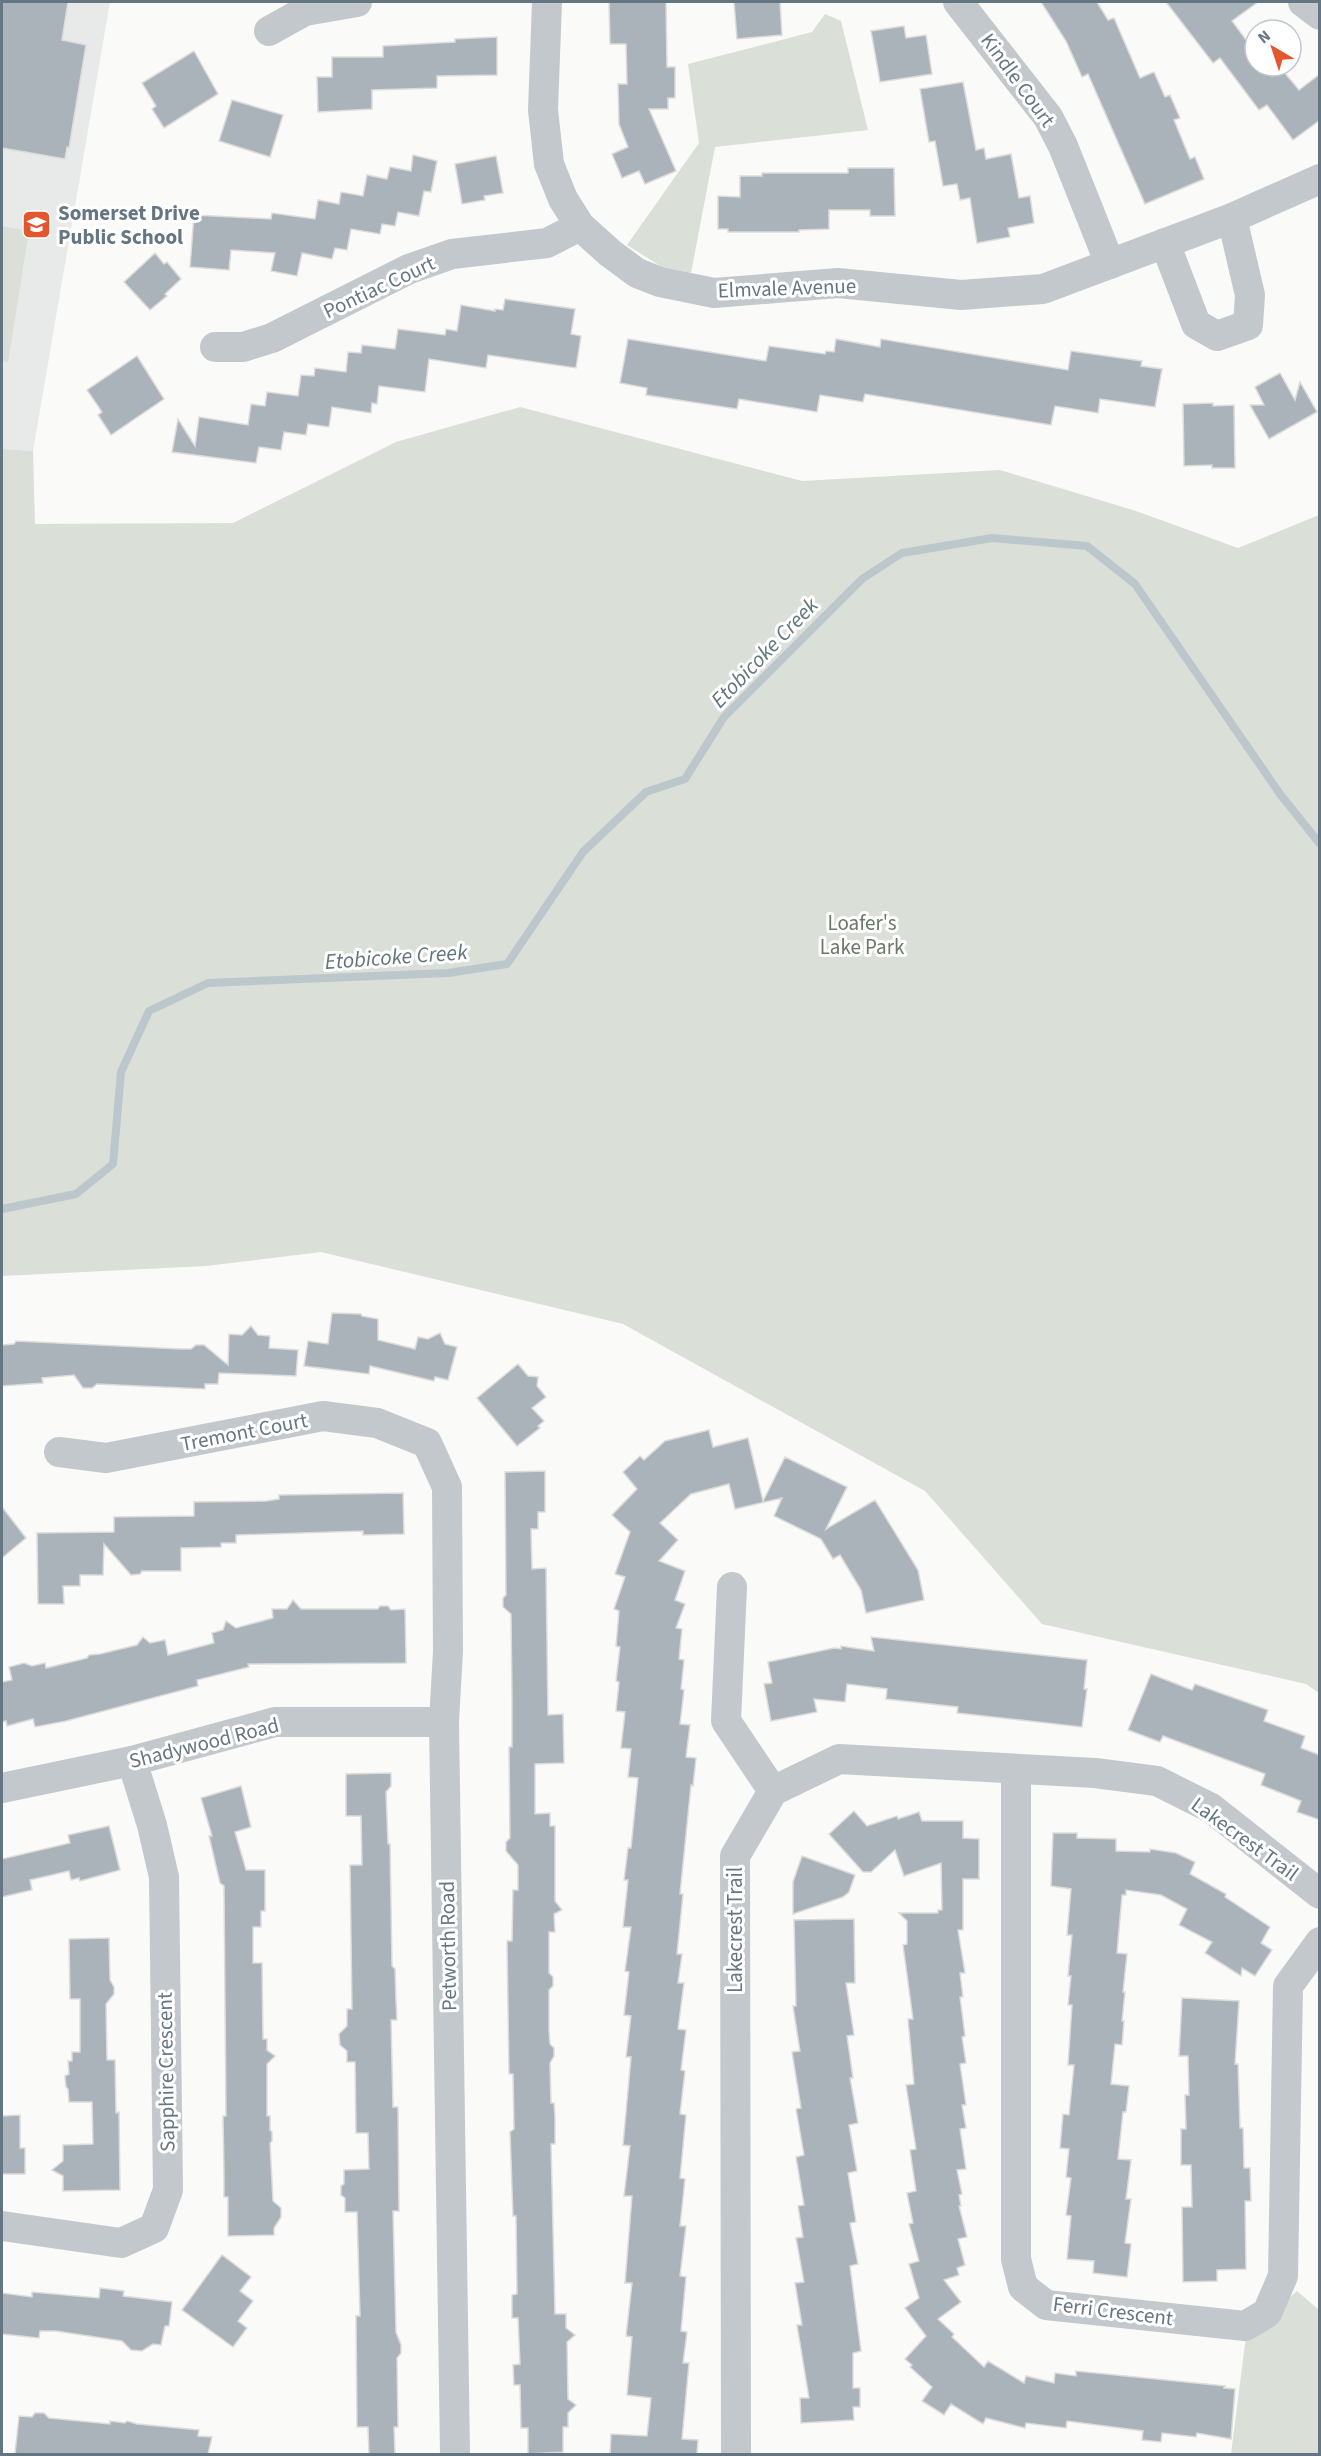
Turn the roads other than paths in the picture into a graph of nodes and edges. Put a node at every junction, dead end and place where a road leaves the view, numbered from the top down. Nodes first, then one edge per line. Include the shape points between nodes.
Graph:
1 (357, 2) edge
2 (547, 2) edge
3 (958, 2) edge
4 (1303, 2) edge
5 (1320, 15) edge
6 (269, 31) dead end
7 (1320, 179) edge
8 (1232, 218) junction
9 (580, 226) junction
10 (1165, 243) junction
11 (1110, 264) junction
12 (215, 348) dead end
13 (427, 1443) joint
14 (58, 1452) dead end
15 (732, 1587) dead end
16 (444, 1722) junction
17 (132, 1761) junction
18 (1017, 1769) junction
19 (2, 1788) edge
20 (773, 1791) junction
21 (1320, 1894) edge
22 (1320, 1942) edge
23 (2, 2226) edge
24 (455, 2454) edge
25 (736, 2454) edge

1 - 6 street via 305,11
2 - 9 street, Elmvale Avenue via 543,110 549,164 563,199
3 - 11 street, Kindle Court via 1048,117
4 - 5 street
7 - 8 street, Elmvale Avenue
8 - 10 street, Elmvale Avenue
8 - 10 street via 1250,295 1248,326 1216,336 1196,324
9 - 11 street, Elmvale Avenue via 637,273 714,293 838,282 961,295 1031,290
9 - 12 street, Pontiac Court via 547,243 452,254 409,269 272,338 243,347
10 - 11 street, Elmvale Avenue
13 - 14 street, Tremont Court via 377,1423 323,1416 106,1458
13 - 16 street, Petworth Road via 447,1487 448,1651
15 - 20 street via 726,1721
16 - 17 street, Shadywood Road via 275,1722
16 - 24 street, Petworth Road
17 - 19 street, Shadywood Road
17 - 23 street, Sapphire Crescent via 164,1877 168,2190 154,2228 121,2243
18 - 20 street, Lakecrest Trail via 839,1758
18 - 21 street, Lakecrest Trail via 1157,1780 1211,1808
18 - 22 street, Ferri Crescent via 1016,2259 1023,2287 1046,2305 1245,2326 1267,2313 1283,2276 1288,1986
20 - 25 street, Lakecrest Trail via 735,1856

